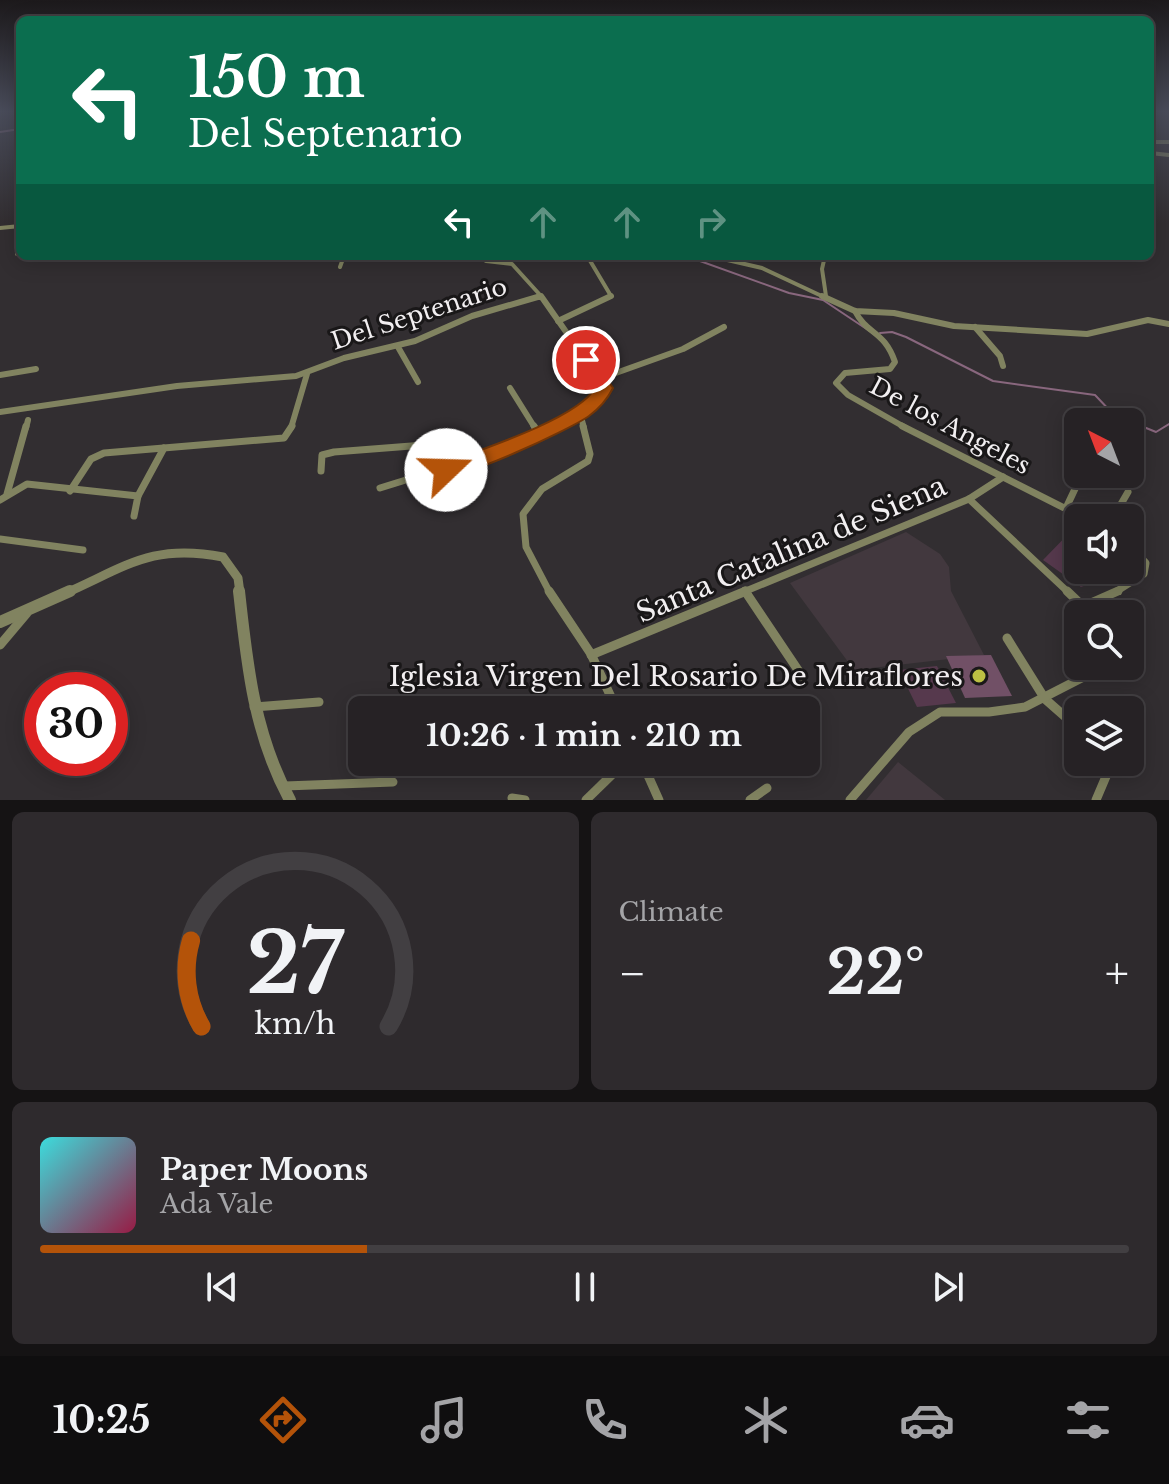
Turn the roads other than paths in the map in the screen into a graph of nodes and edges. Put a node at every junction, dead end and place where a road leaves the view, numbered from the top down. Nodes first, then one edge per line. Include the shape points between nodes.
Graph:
1 (343, 260) edge
2 (494, 260) edge
3 (504, 260) edge
4 (590, 260) edge
5 (727, 260) edge
6 (824, 260) edge
7 (486, 261) dead end
8 (340, 267) dead end
9 (541, 296) junction
10 (826, 296) junction
11 (855, 311) junction
12 (558, 321) junction
13 (1169, 324) edge
14 (724, 327) dead end
15 (975, 327) junction
16 (398, 347) junction
17 (1003, 366) dead end
18 (36, 369) dead end
19 (307, 374) junction
20 (0, 375) edge
21 (599, 379) junction
22 (418, 382) dead end
23 (510, 388) dead end
24 (0, 412) edge
25 (580, 413) junction
26 (28, 420) dead end
27 (539, 434) junction
28 (164, 448) junction
29 (480, 457) junction
30 (321, 471) dead end
31 (1003, 477) junction
32 (380, 488) dead end
33 (70, 491) junction
34 (1128, 492) dead end
35 (138, 496) junction
36 (4, 497) edge
37 (969, 499) junction
38 (1121, 504) edge
39 (1064, 507) edge
40 (134, 516) dead end
41 (0, 539) edge
42 (83, 550) dead end
43 (1132, 584) edge
44 (745, 591) junction
45 (1078, 600) edge
46 (1098, 600) edge
47 (32, 607) junction
48 (0, 622) edge
49 (1007, 638) dead end
50 (0, 645) edge
51 (591, 655) junction
52 (802, 676) dead end
53 (1080, 680) edge
54 (610, 696) edge
55 (1045, 699) junction
56 (319, 702) dead end
57 (254, 707) junction
58 (1064, 716) edge
59 (608, 776) edge
60 (648, 776) edge
61 (1106, 776) edge
62 (393, 782) dead end
63 (281, 786) junction
64 (767, 788) dead end
65 (512, 798) dead end
66 (290, 800) edge
67 (525, 800) edge
68 (586, 800) edge
69 (659, 800) edge
70 (750, 800) edge
71 (850, 800) edge
72 (1096, 800) edge

1 - 8 street
2 - 7 street
3 - 9 street via 517,265
4 - 12 street via 611,296
5 - 10 street via 762,268
6 - 10 street
9 - 12 street, Del Septenario
9 - 16 street, Del Septenario via 472,316
10 - 11 street
11 - 15 street
11 - 31 street, De los Angeles via 888,342 895,362 890,369 849,371 836,383 900,425
12 - 21 street, Del Septenario
13 - 15 street via 1148,320 1087,334
14 - 21 street via 683,349
15 - 17 street
16 - 19 street, Del Septenario via 344,358
16 - 22 street
18 - 20 street
19 - 24 street, Del Septenario via 177,386
19 - 28 street via 295,421 284,438
21 - 25 street via 604,393
23 - 27 street
25 - 27 street
25 - 51 street via 588,461 540,488 523,514 520,535
26 - 36 street
27 - 29 street
28 - 33 street via 95,455
28 - 35 street
29 - 30 street via 437,444 334,452 322,455
29 - 32 street
31 - 37 street, Santa Catalina de Siena
31 - 39 street, De los Angeles
33 - 35 street
33 - 36 street via 27,484
34 - 38 street
35 - 40 street
37 - 44 street, Santa Catalina de Siena
37 - 45 street
41 - 42 street
43 - 46 street
44 - 51 street, Santa Catalina de Siena
44 - 52 street
47 - 48 street
47 - 50 street
47 - 57 street via 156,553 188,550 223,557 238,578
49 - 55 street
51 - 54 street
53 - 55 street
55 - 58 street
55 - 71 street via 989,712 940,712 909,732
56 - 57 street
57 - 63 street
59 - 68 street
60 - 69 street
61 - 72 street
62 - 63 street
63 - 66 street
64 - 70 street
65 - 67 street

